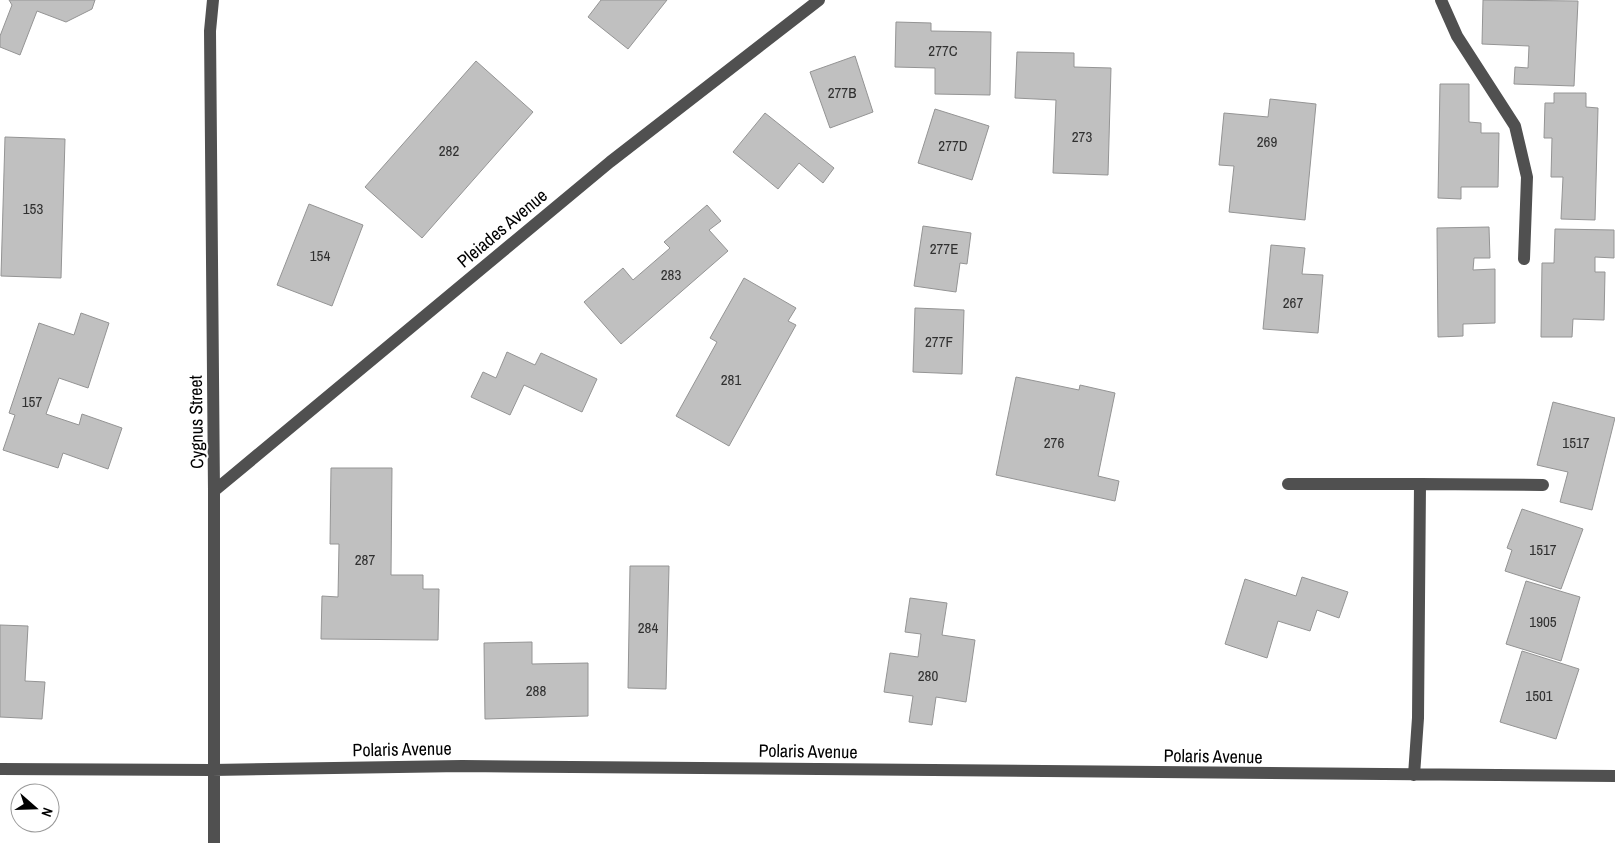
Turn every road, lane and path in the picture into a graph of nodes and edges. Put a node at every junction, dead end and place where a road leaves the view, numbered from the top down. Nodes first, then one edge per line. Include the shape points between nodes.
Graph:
1 (213, 0) edge
2 (819, 0) edge
3 (1441, 0) edge
4 (1524, 259) dead end
5 (1288, 484) dead end
6 (1420, 484) junction
7 (1543, 485) dead end
8 (214, 490) junction
9 (0, 770) edge
10 (212, 770) junction
11 (1414, 775) junction
12 (1615, 776) edge
13 (214, 843) edge

1 - 8 street, Cygnus Street via 210,31
2 - 8 street, Pleiades Avenue via 610,162
3 - 4 street via 1458,36 1515,126 1527,177
5 - 6 street
6 - 7 street
6 - 11 street via 1418,718
8 - 10 street, Cygnus Street
9 - 10 street, Polaris Avenue
10 - 11 street, Polaris Avenue via 472,766
10 - 13 street, Cygnus Street
11 - 12 street, Polaris Avenue

